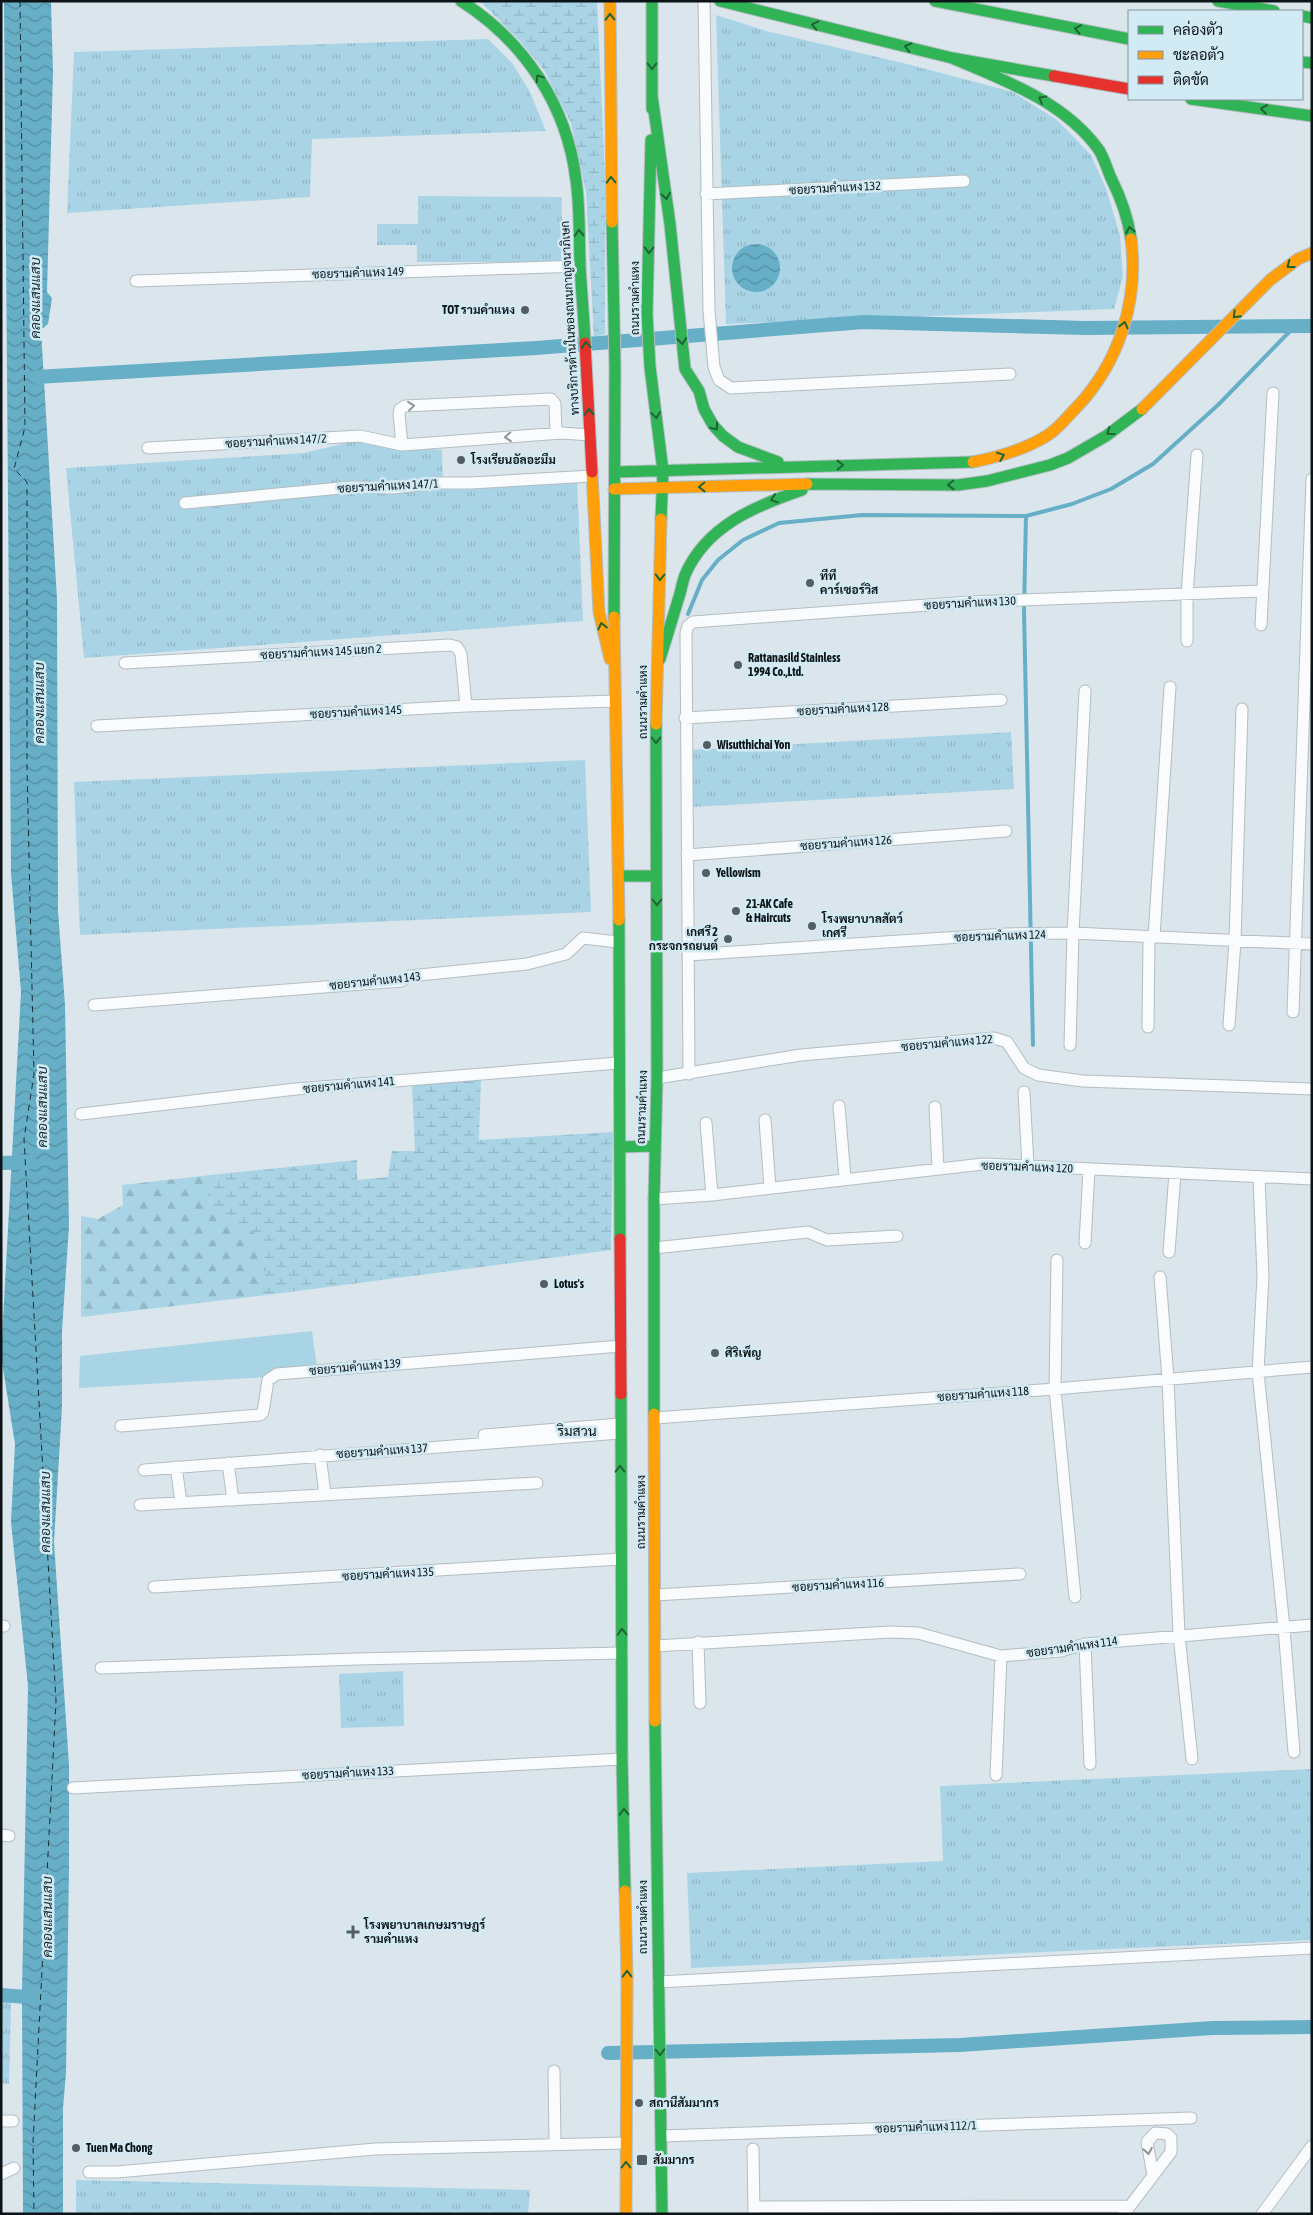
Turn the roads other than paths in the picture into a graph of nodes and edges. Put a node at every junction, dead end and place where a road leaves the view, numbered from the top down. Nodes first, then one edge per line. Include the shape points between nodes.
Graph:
1 (461, 1) edge
2 (610, 1) edge
3 (652, 1) edge
4 (704, 1) edge
5 (720, 1) edge
6 (935, 1) edge
7 (1218, 1) edge
8 (1268, 10) edge
9 (1128, 39) edge
10 (952, 58) junction
11 (1128, 89) edge
12 (652, 96) junction
13 (1198, 100) edge
14 (1312, 116) edge
15 (964, 181) dead end
16 (706, 194) junction
17 (1312, 253) edge
18 (580, 266) junction
19 (136, 281) dead end
20 (1010, 374) dead end
21 (1273, 393) dead end
22 (556, 433) junction
23 (590, 435) junction
24 (402, 445) junction
25 (148, 448) dead end
26 (1197, 455) dead end
27 (791, 467) junction
28 (663, 470) junction
29 (615, 472) junction
30 (592, 476) junction
31 (1312, 479) edge
32 (821, 484) junction
33 (663, 488) junction
34 (614, 489) junction
35 (185, 503) dead end
36 (1262, 591) junction
37 (1187, 595) junction
38 (1261, 625) dead end
39 (1187, 642) dead end
40 (125, 663) dead end
41 (656, 670) junction
42 (614, 673) junction
43 (1170, 687) dead end
44 (1085, 691) dead end
45 (1001, 700) dead end
46 (615, 701) junction
47 (466, 706) junction
48 (1242, 709) dead end
49 (685, 718) junction
50 (97, 726) dead end
51 (1006, 831) dead end
52 (687, 855) junction
53 (619, 876) junction
54 (656, 876) junction
55 (1073, 933) junction
56 (1151, 937) junction
57 (1235, 941) junction
58 (618, 942) junction
59 (1297, 942) junction
60 (1312, 944) edge
61 (688, 955) junction
62 (94, 1005) dead end
63 (1293, 1012) dead end
64 (1228, 1025) dead end
65 (1148, 1028) dead end
66 (1070, 1045) dead end
67 (618, 1062) junction
68 (689, 1074) junction
69 (657, 1078) junction
70 (1312, 1088) edge
71 (1024, 1092) dead end
72 (839, 1106) dead end
73 (935, 1107) dead end
74 (81, 1114) dead end
75 (765, 1120) dead end
76 (706, 1123) dead end
77 (620, 1146) junction
78 (654, 1146) junction
79 (1028, 1166) junction
80 (938, 1169) junction
81 (1089, 1169) junction
82 (1175, 1173) junction
83 (1259, 1177) junction
84 (845, 1178) junction
85 (1312, 1179) edge
86 (770, 1188) junction
87 (712, 1195) junction
88 (654, 1200) junction
89 (897, 1236) dead end
90 (1085, 1243) dead end
91 (654, 1248) junction
92 (1169, 1252) dead end
93 (1057, 1260) dead end
94 (1160, 1277) dead end
95 (621, 1346) junction
96 (1312, 1367) edge
97 (1258, 1372) junction
98 (1168, 1380) junction
99 (1056, 1389) junction
100 (655, 1418) junction
101 (121, 1426) dead end
102 (620, 1429) junction
103 (484, 1435) dead end
104 (320, 1455) junction
105 (228, 1463) junction
106 (176, 1467) junction
107 (144, 1470) dead end
108 (537, 1483) dead end
109 (325, 1494) junction
110 (233, 1500) junction
111 (181, 1502) junction
112 (140, 1505) dead end
113 (621, 1559) junction
114 (1020, 1574) dead end
115 (154, 1587) dead end
116 (655, 1595) junction
117 (1075, 1597) dead end
118 (1312, 1625) edge
119 (1284, 1628) junction
120 (1179, 1636) junction
121 (698, 1642) junction
122 (1085, 1644) junction
123 (655, 1646) junction
124 (622, 1653) junction
125 (1001, 1656) junction
126 (102, 1668) dead end
127 (700, 1703) dead end
128 (1294, 1752) dead end
129 (622, 1759) junction
130 (1192, 1759) dead end
131 (1090, 1764) dead end
132 (996, 1775) dead end
133 (73, 1788) dead end
134 (1312, 1948) edge
135 (658, 1982) junction
136 (554, 2070) dead end
137 (1191, 2118) dead end
138 (1, 2121) edge
139 (13, 2121) dead end
140 (662, 2136) junction
141 (626, 2143) junction
142 (555, 2144) junction
143 (1312, 2146) edge
144 (753, 2149) dead end
145 (14, 2168) dead end
146 (89, 2172) dead end
147 (1, 2174) edge
148 (1153, 2175) dead end
149 (1127, 2210) edge
150 (754, 2211) edge
151 (626, 2214) edge
152 (662, 2214) edge
153 (1262, 2214) edge

18 -> 1 main road, ทางบริการด้านในของถนนกาญจนาภิเษก via 574,166 548,91 516,44
29 -> 2 main road, ถนนรามคำแหง
3 -> 12 main road, ถนนรามคำแหง
4 - 16 street
10 -> 5 main road
9 -> 6 main road
7 - 8 main road
10 - 11 main road
27 -> 10 main road via 966,464 996,458 1048,435 1062,423 1092,391 1121,338 1135,279 1130,227 1098,149 1048,102 1020,86
12 -> 27 main road via 670,224 684,369 699,391 713,425 723,436 751,453
12 -> 28 main road, ถนนรามคำแหง via 648,314 650,367
14 -> 13 main road
15 - 16 street, ซอยรามคำแหง 132
16 - 20 street via 714,367 719,380 731,388
17 -> 32 main road via 1298,259 1270,280 1149,403 1106,436 1068,458 987,481 958,485
18 - 19 street, ซอยรามคำแหง 149
23 -> 18 main road, ทางบริการด้านในของถนนกาญจนาภิเษก
21 - 36 street
22 - 23 street, ซอยรามคำแหง 147/2
22 -> 24 street, ซอยรามคำแหง 147/2
24 -> 22 street via 398,414 404,406 550,399 554,404
23 - 30 main road, ทางบริการด้านในของถนนกาญจนาภิเษก
24 - 25 street, ซอยรามคำแหง 147/2 via 360,436
26 - 37 street
27 - 28 main road
28 - 29 main road
28 - 33 main road, ถนนรามคำแหง
29 - 34 main road, ถนนรามคำแหง
30 - 35 street, ซอยรามคำแหง 147/1 via 351,488
42 -> 30 main road, ทางบริการด้านในของถนนกาญจนาภิเษก via 599,612
31 - 59 street
32 -> 33 main road
32 -> 41 main road via 765,502 717,530 698,552 686,575
33 - 34 main road
33 -> 41 main road, ถนนรามคำแหง
34 - 42 main road, ถนนรามคำแหง
36 - 37 street, ซอยรามคำแหง 130
36 - 38 street
37 - 39 street
37 - 49 street, ซอยรามคำแหง 130 via 969,602 693,622 686,633
40 - 47 street, ซอยรามคำแหง 145 แยก 2 via 450,645 461,654
41 -> 54 main road, ถนนรามคำแหง
42 - 46 main road, ถนนรามคำแหง
43 - 56 street
44 - 55 street
45 - 49 street, ซอยรามคำแหง 128
46 - 47 street, ซอยรามคำแหง 145
46 - 53 main road, ถนนรามคำแหง
47 - 50 street, ซอยรามคำแหง 145
48 - 57 street
49 - 52 street
51 - 52 street, ซอยรามคำแหง 126
52 - 61 street
53 - 54 main road
53 - 58 main road, ถนนรามคำแหง
54 -> 69 main road, ถนนรามคำแหง
55 - 56 street, ซอยรามคำแหง 124
55 - 61 street, ซอยรามคำแหง 124 via 1006,934
55 - 66 street
56 - 57 street, ซอยรามคำแหง 124
56 - 65 street
57 - 59 street, ซอยรามคำแหง 124
57 - 64 street
58 - 62 street, ซอยรามคำแหง 143 via 582,938 566,954 526,964 410,976 401,981
58 - 67 main road, ถนนรามคำแหง
59 - 60 street, ซอยรามคำแหง 124
59 - 63 street
61 - 68 street
67 - 74 street, ซอยรามคำแหง 141 via 265,1092
67 - 77 main road, ถนนรามคำแหง
68 - 69 street, ซอยรามคำแหง 122
68 - 70 street, ซอยรามคำแหง 122 via 801,1055 994,1038 1007,1042 1024,1068 1038,1075 1083,1081
69 - 78 main road, ถนนรามคำแหง
71 - 79 street
72 - 84 street
73 - 80 street
75 - 86 street
76 - 87 street
77 - 78 main road
77 - 95 main road, ถนนรามคำแหง
78 - 88 main road, ถนนรามคำแหง
79 - 80 street, ซอยรามคำแหง 120 via 983,1164
79 - 81 street, ซอยรามคำแหง 120
80 - 84 street, ซอยรามคำแหง 120
81 - 82 street, ซอยรามคำแหง 120
81 - 90 street
82 - 83 street, ซอยรามคำแหง 120
82 - 92 street
83 - 85 street, ซอยรามคำแหง 120
83 - 97 street via 1263,1276
84 - 86 street, ซอยรามคำแหง 120
86 - 87 street, ซอยรามคำแหง 120
87 - 88 street, ซอยรามคำแหง 120
88 - 91 main road, ถนนรามคำแหง
89 - 91 street via 828,1240 808,1232
91 - 100 main road, ถนนรามคำแหง
93 - 99 street
94 - 98 street
95 - 101 street, ซอยรามคำแหง 139 via 277,1374 268,1380 260,1415
95 - 102 main road, ถนนรามคำแหง
96 - 97 street, ซอยรามคำแหง 118
97 - 98 street, ซอยรามคำแหง 118
97 - 119 street
98 - 99 street, ซอยรามคำแหง 118
98 - 120 street
99 - 100 street, ซอยรามคำแหง 118
99 - 117 street
100 - 116 main road, ถนนรามคำแหง
102 - 103 street
102 - 104 street, ซอยรามคำแหง 137
113 -> 102 main road, ถนนรามคำแหง
104 - 105 street, ซอยรามคำแหง 137
104 - 109 street
105 - 106 street, ซอยรามคำแหง 137
105 - 110 street
106 - 107 street, ซอยรามคำแหง 137
106 - 111 street
108 - 109 street
109 - 110 street
110 - 111 street
111 - 112 street
113 - 115 street, ซอยรามคำแหง 135
124 -> 113 main road, ถนนรามคำแหง
114 - 116 street, ซอยรามคำแหง 116
116 - 123 main road, ถนนรามคำแหง
118 - 119 street, ซอยรามคำแหง 114
119 - 120 street, ซอยรามคำแหง 114
119 - 128 street
120 - 122 street, ซอยรามคำแหง 114
120 - 130 street
121 - 123 street, ซอยรามคำแหง 114
121 - 125 street, ซอยรามคำแหง 114 via 918,1633
121 - 127 street
122 - 125 street, ซอยรามคำแหง 114 via 1061,1651
122 - 131 street
123 - 135 main road, ถนนรามคำแหง
124 - 126 street
124 - 129 main road, ถนนรามคำแหง
125 - 132 street
129 - 133 street, ซอยรามคำแหง 133
141 -> 129 main road, ถนนรามคำแหง
134 - 135 street
135 -> 140 main road, ถนนรามคำแหง
136 - 142 street
137 - 140 street, ซอยรามคำแหง 112/1
138 - 139 street
140 - 152 main road, ถนนรามคำแหง
141 - 142 street
151 -> 141 main road, ถนนรามคำแหง
142 - 146 street via 375,2149
143 - 153 street
144 - 150 street
145 - 147 street
148 - 149 street
149 - 150 street

